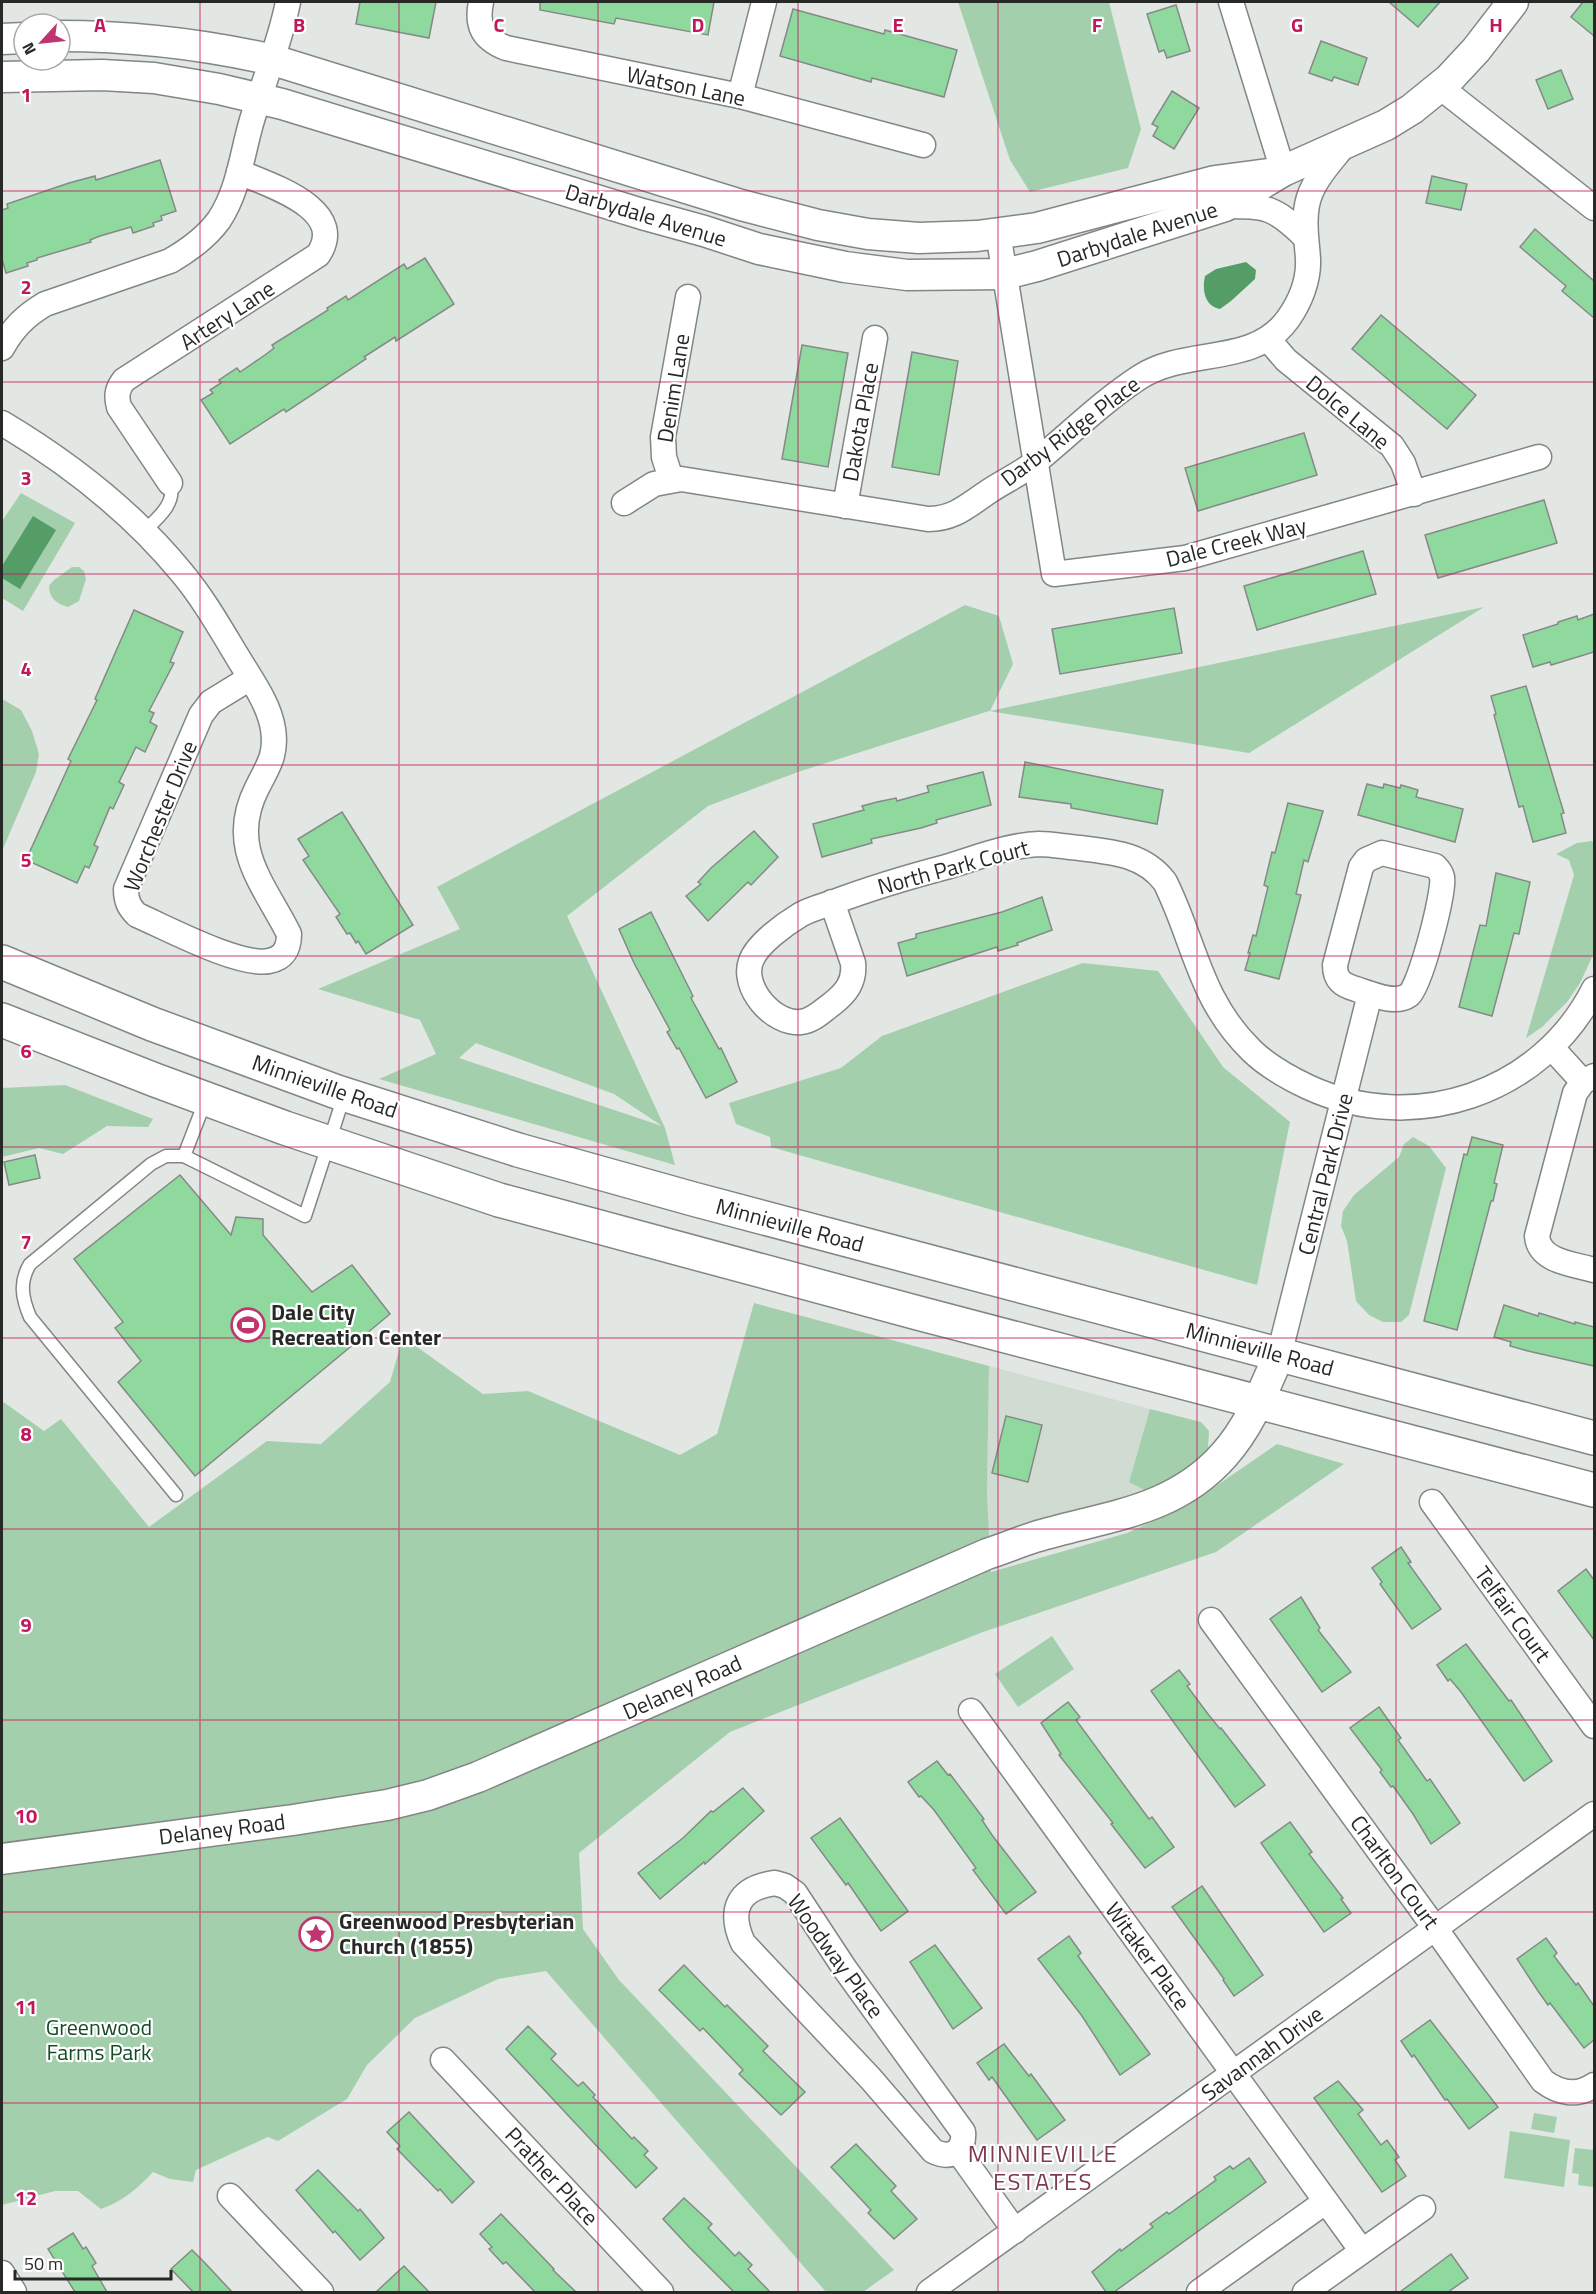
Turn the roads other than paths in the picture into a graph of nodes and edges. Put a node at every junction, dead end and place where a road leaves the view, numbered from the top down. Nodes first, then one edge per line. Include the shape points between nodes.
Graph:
1 (288, 2) edge
2 (481, 2) edge
3 (764, 2) edge
4 (1231, 2) edge
5 (1513, 2) edge
6 (72, 36) edge
7 (273, 60) junction
8 (2, 77) edge
9 (1440, 87) junction
10 (740, 96) junction
11 (259, 99) junction
12 (1345, 144) junction
13 (923, 145) dead end
14 (1283, 171) junction
15 (239, 172) junction
16 (1225, 206) junction
17 (1594, 208) edge
18 (998, 233) junction
19 (1304, 236) junction
20 (1005, 274) junction
21 (688, 297) dead end
22 (875, 338) dead end
23 (1268, 339) junction
24 (2, 348) edge
25 (2, 423) edge
26 (1539, 457) dead end
27 (1036, 462) junction
28 (671, 479) junction
29 (170, 483) joint
30 (1414, 494) junction
31 (624, 503) dead end
32 (845, 506) junction
33 (144, 531) junction
34 (250, 678) junction
35 (832, 902) junction
36 (2, 962) edge
37 (1594, 989) edge
38 (1370, 994) junction
39 (2, 1020) edge
40 (1552, 1048) junction
41 (1589, 1079) edge
42 (345, 1095) junction
43 (206, 1099) junction
44 (1343, 1101) junction
45 (330, 1143) junction
46 (184, 1156) junction
47 (1594, 1270) edge
48 (1279, 1355) junction
49 (1259, 1402) junction
50 (1594, 1438) edge
51 (1594, 1490) edge
52 (176, 1495) dead end
53 (1432, 1502) dead end
54 (1211, 1620) dead end
55 (971, 1711) dead end
56 (1594, 1726) edge
57 (1594, 1814) edge
58 (2, 1859) edge
59 (1436, 1928) junction
60 (444, 2060) dead end
61 (1233, 2074) junction
62 (1594, 2085) edge
63 (958, 2151) junction
64 (230, 2196) dead end
65 (1325, 2202) junction
66 (1423, 2208) dead end
67 (1015, 2231) junction
68 (1362, 2252) junction
69 (2, 2273) edge
70 (14, 2292) edge
71 (321, 2292) edge
72 (661, 2292) edge
73 (929, 2292) edge
74 (1199, 2292) edge
75 (1305, 2292) edge

1 - 7 street
2 - 10 street, Watson Lane via 479,19 483,32 492,42 506,48
3 - 10 street
4 - 14 street
5 - 9 street, Darbydale Avenue via 1476,50
6 - 7 street, Darbydale Avenue via 164,40
7 - 11 street
7 - 18 street, Darbydale Avenue via 818,225 919,238
8 - 11 street, Darbydale Avenue via 154,78
9 - 12 street, Darbydale Avenue via 1386,125
9 - 17 street
10 - 13 street, Watson Lane
11 - 15 street
11 - 20 street, Darbydale Avenue via 759,249 907,275
12 - 14 street, Darbydale Avenue
12 - 19 street, Darby Ridge Place via 1308,199
14 - 16 street, Darbydale Avenue
14 - 18 street, Darbydale Avenue via 1215,182 1069,221
15 - 24 street via 218,220 187,251 170,261 45,304 12,330
15 - 29 street, Artery Lane via 308,204 322,224 322,248 318,255 124,380 119,387 119,407
16 - 19 street via 1257,206 1275,211
16 - 20 street, Darbydale Avenue
18 - 20 street, Dale Creek Way
19 - 23 street, Darby Ridge Place via 1308,261 1304,287 1288,319
20 - 27 street, Dale Creek Way
21 - 28 street, Denim Lane via 663,437
22 - 32 street, Dakota Place
23 - 27 street, Darby Ridge Place via 1229,353 1178,360 1141,377
23 - 30 street, Dolce Lane via 1286,360 1392,446
25 - 33 street, Worchester Drive via 94,486
26 - 30 street, Dale Creek Way
27 - 30 street, Dale Creek Way via 1054,574 1185,558
27 - 32 street, Darby Ridge Place via 948,517 928,519
28 - 31 street, Darby Ridge Place via 654,484
28 - 32 street, Darby Ridge Place
29 - 33 lane via 172,497 168,505
33 - 34 street, Worchester Drive via 189,582
34 - 34 street, Worchester Drive via 267,709 274,751 250,804 245,842 258,882 289,934 287,950 268,962 226,953 137,915 126,900 126,889 201,715 211,702
35 - 35 street, North Park Court via 853,963 850,985 843,996 814,1018 800,1022 780,1018 765,1008 752,984 749,968 753,957 789,922
35 - 44 street, North Park Court via 1017,847 1054,845 1133,857 1165,882 1208,992 1241,1039 1285,1076
36 - 42 main road, Minnieville Road via 152,1024
37 - 40 street, North Park Court via 1576,1022
38 - 38 street via 1341,983 1335,972 1361,867 1366,860 1382,853 1435,867 1443,885 1418,983 1400,999
38 - 44 street, Central Park Drive
39 - 43 main road
40 - 41 street
40 - 44 street, North Park Court via 1497,1085 1446,1103 1408,1108
41 - 47 street via 1575,1093 1537,1241 1548,1256
42 - 45 lane
42 - 48 main road, Minnieville Road via 518,1150 693,1199
43 - 45 main road
43 - 46 lane
44 - 48 street, Central Park Drive
45 - 46 lane via 305,1216
45 - 49 main road via 603,1230
46 - 52 lane via 166,1156 151,1164 30,1264 22,1284 30,1317
48 - 49 street, Delaney Road
48 - 50 main road, Minnieville Road
49 - 51 main road
49 - 58 street, Delaney Road via 1226,1453 1178,1493 1148,1507 987,1554 478,1777 387,1805
53 - 56 street, Telfair Court
54 - 59 street, Charlton Court
55 - 61 street, Witaker Place
57 - 59 street, Savannah Drive
59 - 61 street, Savannah Drive
59 - 62 street, Charlton Court via 1543,2081 1562,2092 1573,2093
60 - 72 street, Prather Place
61 - 65 street, Witaker Place
61 - 67 street, Savannah Drive
63 - 63 street, Woodway Place via 942,2156 933,2151 743,1943 735,1914 738,1902 749,1892 775,1883 795,1893 963,2132 964,2141
63 - 67 street
64 - 71 street
65 - 68 street, Witaker Place
65 - 74 street
66 - 68 street
67 - 73 street, Savannah Drive
68 - 75 street
69 - 70 street

